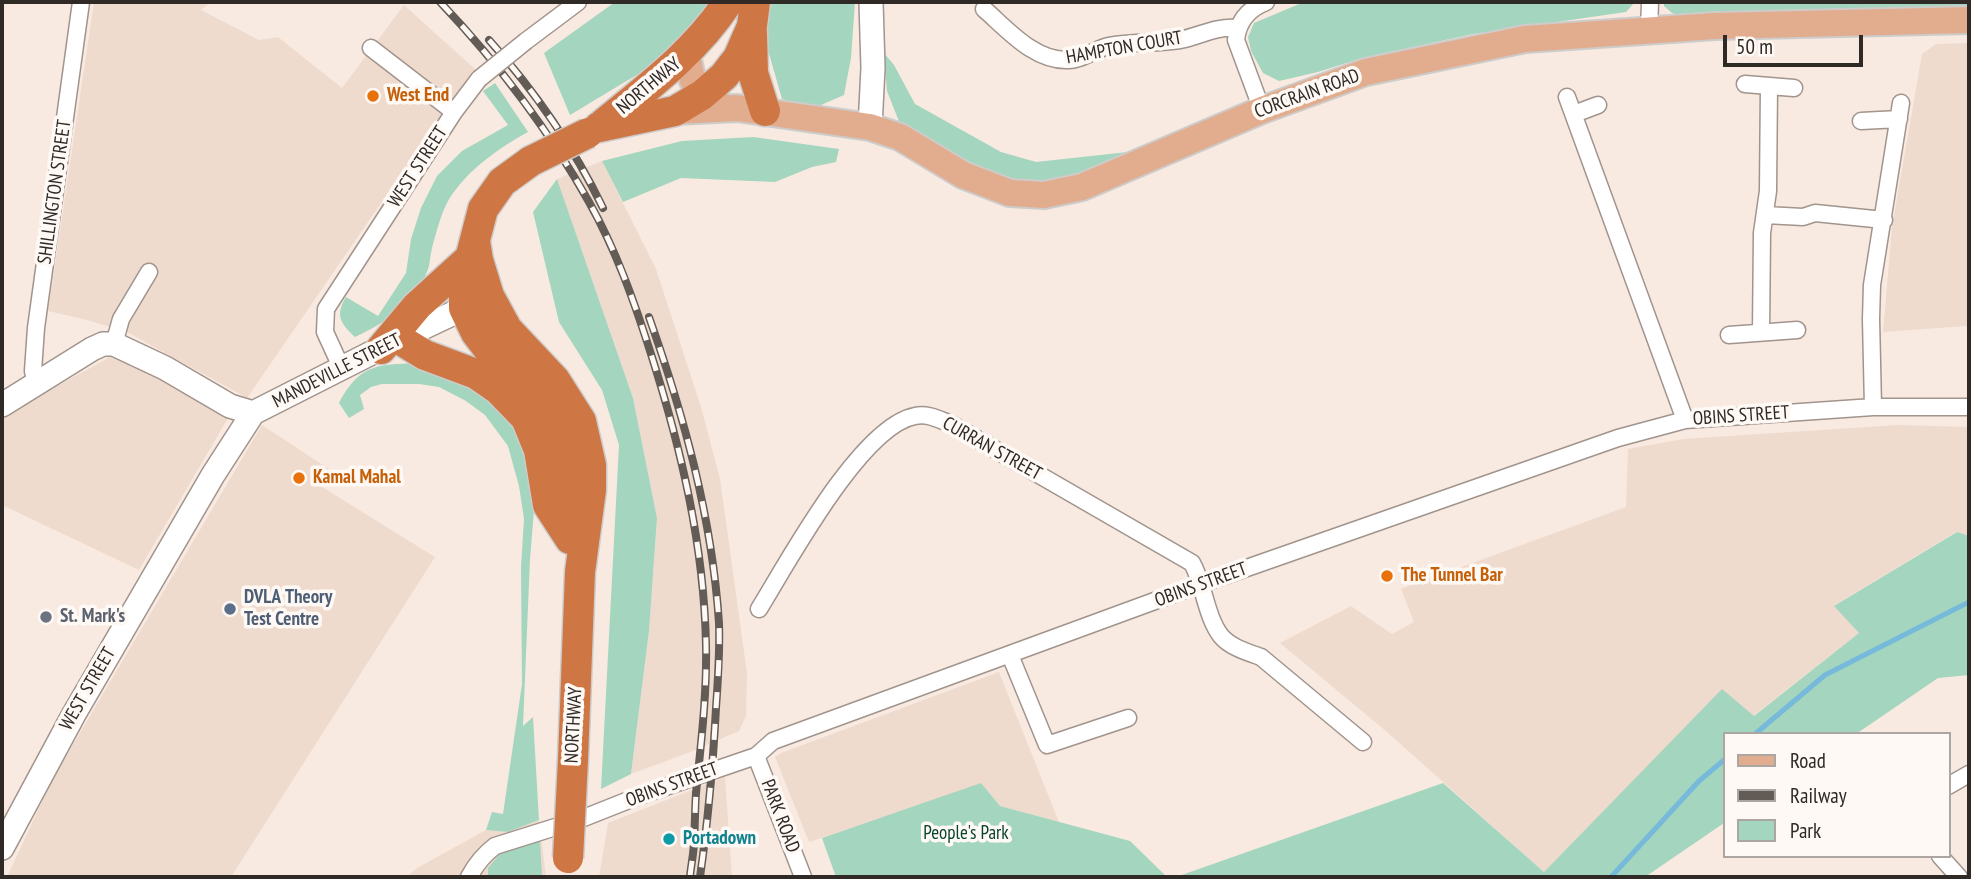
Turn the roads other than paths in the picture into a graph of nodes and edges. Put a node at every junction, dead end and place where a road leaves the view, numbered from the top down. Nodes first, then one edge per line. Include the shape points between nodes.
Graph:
1 (81, 2) edge
2 (578, 2) edge
3 (728, 2) edge
4 (871, 2) edge
5 (1266, 2) edge
6 (1650, 2) edge
7 (984, 9) dead end
8 (754, 14) edge
9 (1969, 20) edge
10 (1237, 28) junction
11 (1649, 30) junction
12 (371, 48) dead end
13 (687, 54) junction
14 (1745, 84) dead end
15 (1769, 86) junction
16 (1794, 88) dead end
17 (1567, 97) dead end
18 (714, 102) junction
19 (1598, 105) dead end
20 (1262, 110) junction
21 (765, 111) junction
22 (454, 112) junction
23 (1574, 114) junction
24 (1861, 121) dead end
25 (870, 127) junction
26 (593, 130) junction
27 (1765, 215) junction
28 (1884, 220) junction
29 (474, 253) junction
30 (149, 272) dead end
31 (476, 302) junction
32 (1797, 330) dead end
33 (1761, 332) junction
34 (1729, 335) dead end
35 (114, 344) junction
36 (390, 344) junction
37 (342, 369) junction
38 (36, 383) junction
39 (2, 405) edge
40 (1873, 407) junction
41 (1969, 407) edge
42 (245, 416) junction
43 (1685, 420) junction
44 (578, 560) junction
45 (1201, 584) junction
46 (759, 609) dead end
47 (1010, 655) junction
48 (1128, 718) dead end
49 (1363, 742) dead end
50 (757, 755) junction
51 (1969, 774) edge
52 (1950, 785) edge
53 (4, 835) edge
54 (1942, 858) edge
55 (568, 868) edge
56 (469, 877) edge
57 (803, 877) edge
58 (1959, 877) edge

1 - 38 street, SHILLINGTON STREET via 36,328
2 - 22 street, WEST STREET, bridge via 479,79
3 - 13 highway, NORTHWAY
4 - 25 street
5 - 10 street via 1245,16
6 - 11 street
7 - 10 street, HAMPTON COURT via 1032,51 1061,60 1105,47 1180,40
8 - 18 highway, NORTHWAY via 738,58 724,76
8 - 21 highway via 753,73
9 - 11 main road, CORCRAIN ROAD
10 - 20 street via 1236,40
11 - 20 main road, CORCRAIN ROAD via 1525,39 1366,72
12 - 22 street
13 - 18 main road via 692,80
13 - 26 highway, NORTHWAY
14 - 15 street
15 - 16 street
15 - 27 street
17 - 23 street
18 - 21 main road, CORCRAIN ROAD
18 - 26 highway, NORTHWAY
19 - 23 street
20 - 25 main road, CORCRAIN ROAD via 1082,187 1044,195 1010,193 963,176 900,137
21 - 25 main road, CORCRAIN ROAD
22 - 37 street, WEST STREET via 326,309 325,332
23 - 43 street
24 - 28 street via 1900,111
26 - 29 highway, NORTHWAY, bridge via 531,161 502,182 483,209
27 - 28 street via 1815,213
27 - 33 street
28 - 40 street via 1872,285
29 - 31 highway, NORTHWAY
29 - 36 highway via 417,306
30 - 35 street via 121,319
31 - 36 street, MANDEVILLE STREET
31 - 44 highway, NORTHWAY via 555,380 581,421 591,465 591,490
32 - 33 street
33 - 34 street
35 - 38 street via 92,349
35 - 42 street via 165,368
36 - 37 street, MANDEVILLE STREET
36 - 44 highway via 476,374 526,418 539,450 548,505
37 - 42 street, MANDEVILLE STREET
38 - 39 street
40 - 41 street, OBINS STREET
40 - 43 street, OBINS STREET
42 - 53 street, WEST STREET
43 - 45 street, OBINS STREET via 1618,438
44 - 55 highway, NORTHWAY, bridge
45 - 46 street, CURRAN STREET via 1192,563 951,424 917,415 900,421 857,460
45 - 47 street, OBINS STREET
45 - 49 street, CURRAN STREET via 1222,638 1261,657
47 - 48 street via 1046,744
47 - 50 street, OBINS STREET via 774,741
50 - 56 street, OBINS STREET via 495,846 477,862
50 - 57 street, PARK ROAD
51 - 52 street
54 - 58 street

